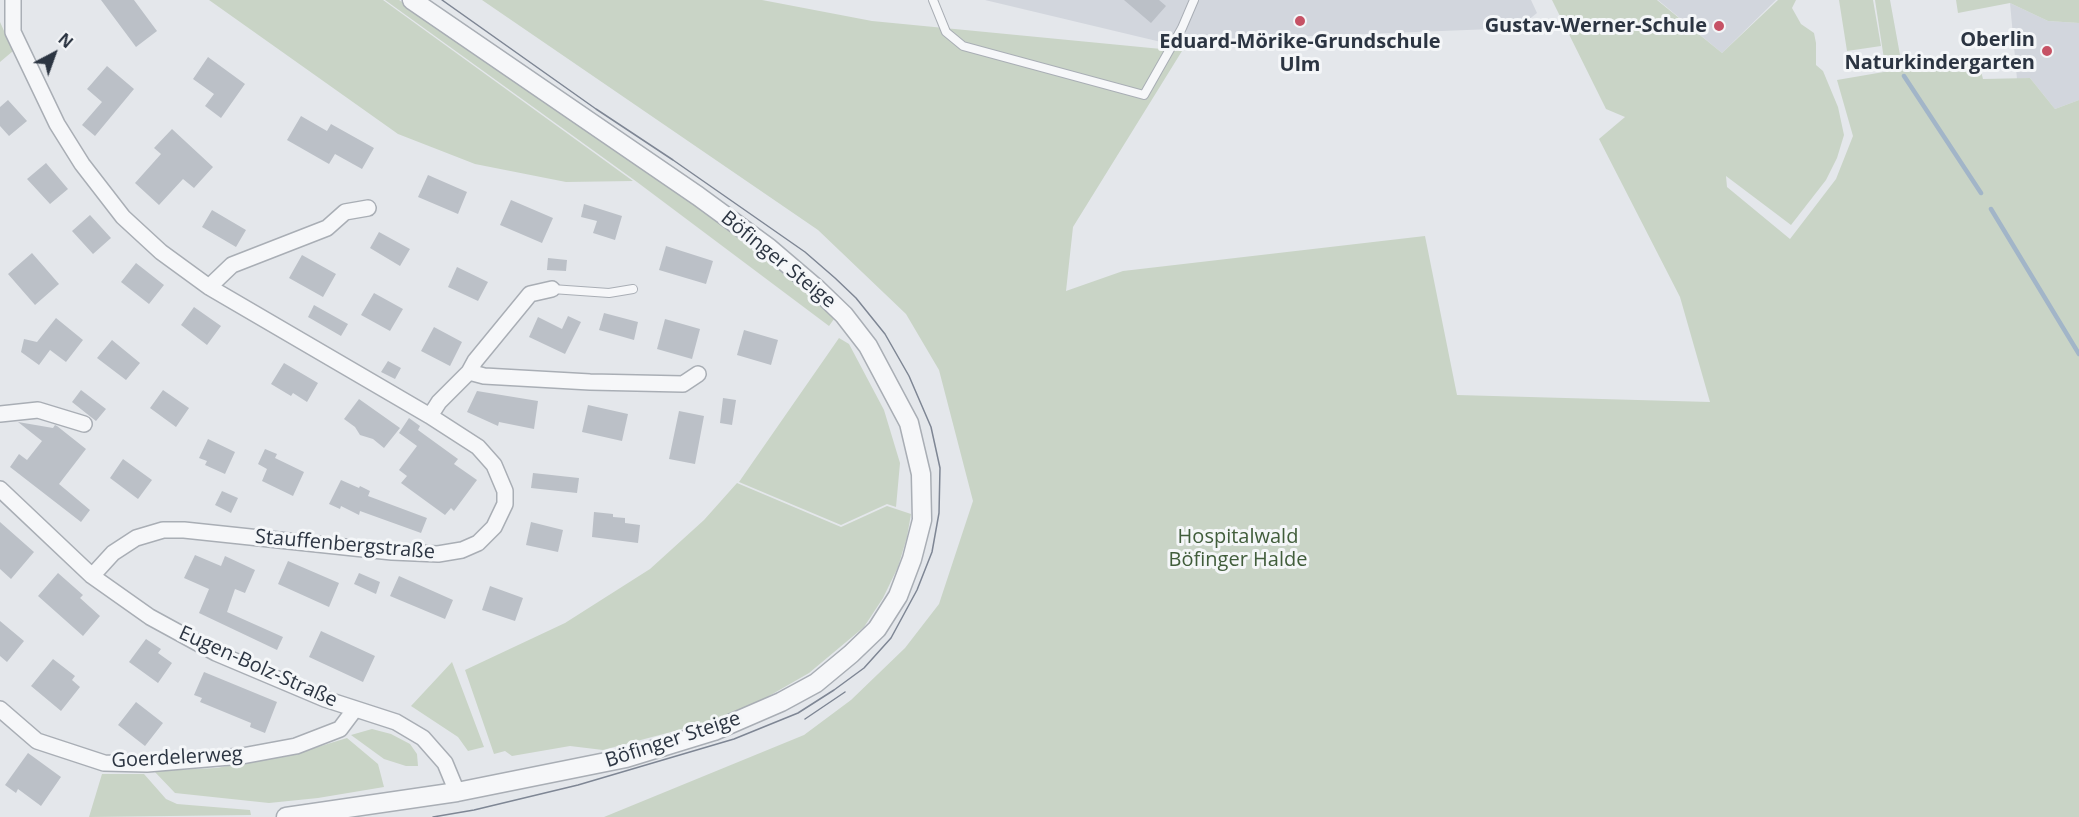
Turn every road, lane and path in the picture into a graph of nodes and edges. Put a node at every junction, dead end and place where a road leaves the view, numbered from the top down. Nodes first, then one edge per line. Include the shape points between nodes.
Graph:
1 (13, 0) edge
2 (412, 0) edge
3 (933, 0) edge
4 (1194, 0) edge
5 (368, 208) dead end
6 (209, 287) junction
7 (552, 289) joint
8 (633, 289) dead end
9 (469, 372) junction
10 (698, 374) dead end
11 (0, 414) edge
12 (430, 417) junction
13 (84, 424) dead end
14 (0, 489) edge
15 (92, 576) junction
16 (0, 709) edge
17 (355, 709) junction
18 (457, 792) junction
19 (287, 817) edge

1 - 6 street, Stauffenbergstraße via 13,32 57,124 82,164 123,217 161,252
2 - 18 street, Böfinger Steige via 698,196 817,289 844,315 883,371 909,423 921,474 922,520 898,596 877,628 816,683 714,731 659,748
3 - 4 lane via 946,32 963,46 1144,95
5 - 6 street via 345,213 327,228 232,265
6 - 12 street, Stauffenbergstraße
7 - 8 lane via 609,293
7 - 9 street via 530,294
9 - 10 street via 484,376 683,384
9 - 12 street
11 - 13 street via 38,410
12 - 15 street, Stauffenbergstraße via 478,447 494,465 505,491 505,504 494,527 478,543 438,554 163,530 136,538
14 - 15 street, Eugen-Bolz-Straße
15 - 17 street, Eugen-Bolz-Straße via 150,617 216,653
16 - 17 street, Goerdelerweg via 37,741 104,763 147,764 242,756 296,746 340,729
17 - 18 street, Eugen-Bolz-Straße via 396,722 423,738 445,763
18 - 19 street, Böfinger Steige

